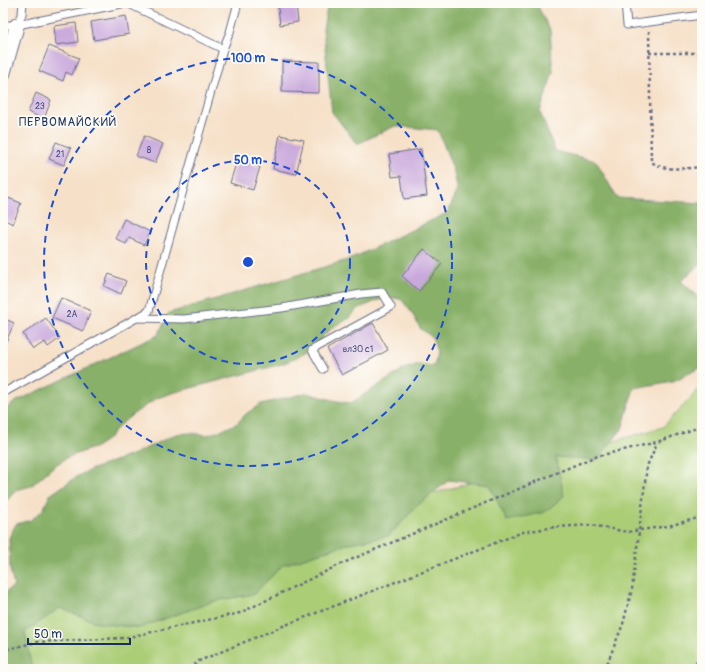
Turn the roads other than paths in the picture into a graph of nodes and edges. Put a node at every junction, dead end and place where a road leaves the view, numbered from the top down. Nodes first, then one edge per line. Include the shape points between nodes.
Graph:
1 (23, 3) edge
2 (127, 3) edge
3 (238, 3) edge
4 (626, 3) edge
5 (702, 15) edge
6 (17, 24) junction
7 (3, 25) edge
8 (223, 49) junction
9 (3, 74) edge
10 (134, 318) junction
11 (323, 369) dead end
12 (3, 393) edge

1 - 6 lane via 22,14
2 - 6 lane
2 - 8 lane
3 - 8 lane
4 - 5 lane via 627,25
6 - 7 lane
6 - 9 street
8 - 10 lane via 149,311
10 - 11 lane via 184,319 282,308 382,292 391,307 312,350
10 - 12 lane

